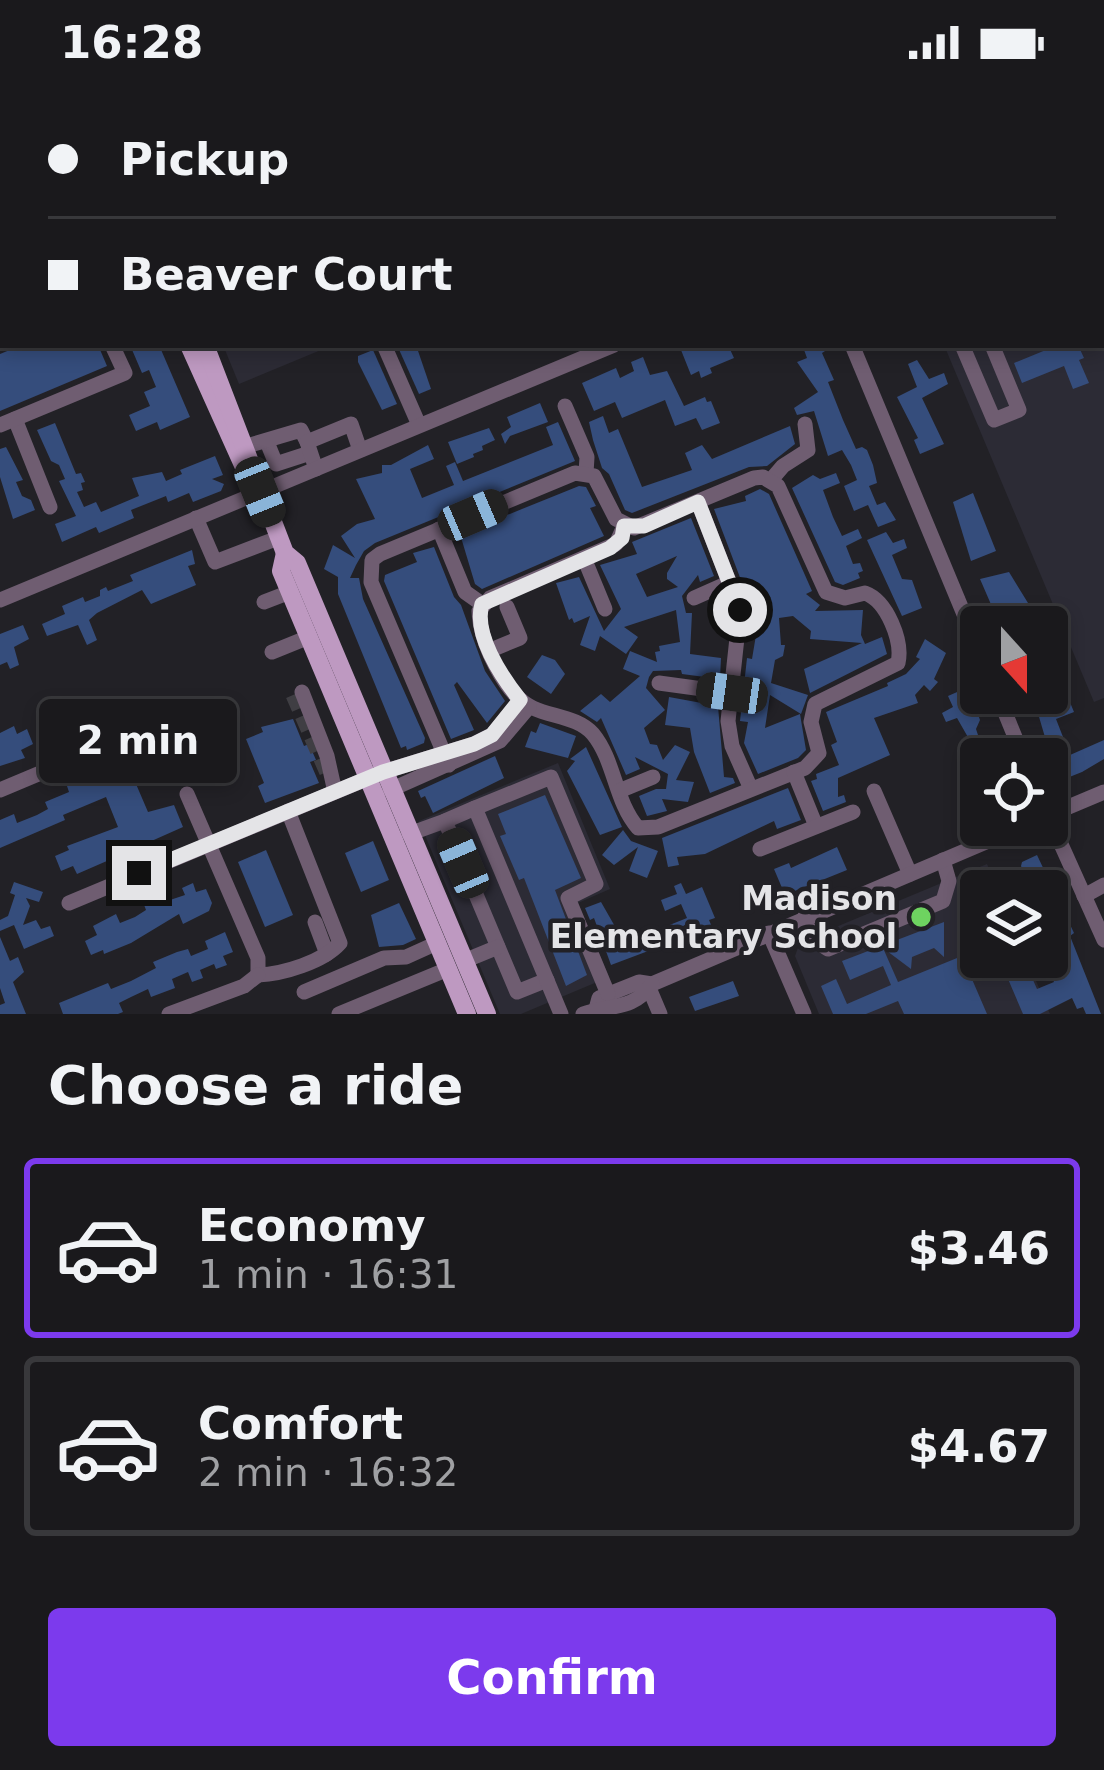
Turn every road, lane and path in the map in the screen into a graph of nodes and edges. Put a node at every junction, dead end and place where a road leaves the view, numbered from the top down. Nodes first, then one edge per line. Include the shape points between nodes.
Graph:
1 (113, 348) edge
2 (190, 348) edge
3 (208, 348) edge
4 (386, 348) edge
5 (607, 348) edge
6 (852, 348) edge
7 (963, 348) edge
8 (993, 348) edge
9 (565, 406) dead end
10 (7, 422) edge
11 (805, 424) dead end
12 (418, 425) junction
13 (257, 444) junction
14 (360, 450) junction
15 (311, 454) junction
16 (586, 473) junction
17 (771, 480) junction
18 (260, 492) junction
19 (698, 502) junction
20 (50, 507) dead end
21 (196, 518) junction
22 (624, 526) junction
23 (439, 529) junction
24 (282, 545) junction
25 (584, 558) junction
26 (730, 583) junction
27 (290, 592) junction
28 (694, 598) dead end
29 (0, 600) edge
30 (264, 602) dead end
31 (482, 604) junction
32 (960, 606) edge
33 (507, 607) dead end
34 (605, 609) dead end
35 (309, 637) junction
36 (491, 650) junction
37 (272, 652) dead end
38 (658, 682) dead end
39 (302, 692) dead end
40 (732, 693) junction
41 (525, 703) junction
42 (446, 759) junction
43 (50, 769) dead end
44 (794, 772) junction
45 (652, 776) dead end
46 (380, 780) junction
47 (751, 789) junction
48 (0, 790) edge
49 (619, 790) junction
50 (874, 791) dead end
51 (335, 792) junction
52 (1104, 792) edge
53 (187, 794) dead end
54 (1068, 807) edge
55 (476, 808) junction
56 (288, 811) junction
57 (853, 812) dead end
58 (445, 820) junction
59 (816, 826) junction
60 (409, 834) junction
61 (208, 843) junction
62 (976, 846) edge
63 (1061, 846) edge
64 (760, 849) dead end
65 (943, 860) junction
66 (910, 874) junction
67 (1104, 885) edge
68 (1084, 896) junction
69 (69, 903) dead end
70 (804, 918) junction
71 (314, 922) dead end
72 (769, 932) junction
73 (1104, 940) edge
74 (437, 943) junction
75 (498, 947) junction
76 (327, 953) junction
77 (456, 965) junction
78 (258, 975) junction
79 (547, 980) junction
80 (651, 986) junction
81 (304, 992) dead end
82 (608, 994) junction
83 (636, 1007) edge
84 (592, 1012) edge
85 (170, 1014) edge
86 (339, 1014) edge
87 (466, 1014) edge
88 (487, 1014) edge
89 (561, 1014) edge
90 (660, 1014) edge
91 (804, 1014) edge

1 - 10 street via 124,373
2 - 18 main road via 247,480
3 - 13 main road
4 - 12 street
5 - 12 street
6 - 32 street
7 - 8 street via 994,420 1018,410
9 - 16 street
10 - 20 street
11 - 17 street via 808,450
12 - 14 street
13 - 15 street via 280,465
13 - 15 street via 301,430
13 - 18 main road
14 - 15 street
14 - 15 street via 351,424
15 - 18 street
16 - 22 street
16 - 23 street
17 - 19 street via 754,478
17 - 44 street via 821,585 836,597 874,596 901,654 890,669 815,704 819,753
18 - 21 street
18 - 24 main road
19 - 22 street via 644,526
19 - 26 street
21 - 24 street via 215,562
21 - 29 street
22 - 25 street via 616,544
23 - 31 street via 465,592
23 - 42 street via 380,554 369,570
24 - 27 main road
24 - 46 main road via 297,563
25 - 31 street
25 - 34 street
26 - 28 street
26 - 40 street via 740,622
27 - 30 street
27 - 35 main road
31 - 36 street via 479,623
33 - 36 street via 520,638
35 - 37 street
35 - 46 main road
36 - 41 street
38 - 40 street
39 - 51 street
40 - 47 street via 730,735
41 - 42 street via 492,735
41 - 49 street via 585,727
42 - 46 street
43 - 48 street
44 - 47 street
44 - 59 street
45 - 49 street
46 - 51 street
46 - 60 main road
46 - 74 main road
47 - 49 street via 647,829 632,821
50 - 66 street
51 - 56 street
52 - 54 street
53 - 61 street
55 - 58 street
55 - 79 street
55 - 82 street via 551,777 596,884 568,898
56 - 61 street
56 - 76 street via 340,939
57 - 59 street
58 - 60 street
58 - 75 street
59 - 64 street
60 - 77 main road
61 - 69 street
61 - 78 street via 258,958
62 - 65 street
63 - 68 street
65 - 66 street
65 - 70 street via 950,881 943,901 827,949
66 - 70 street
67 - 68 street
68 - 73 street
70 - 72 street
71 - 76 street
72 - 80 street
72 - 91 street
74 - 77 main road
74 - 81 street
75 - 77 street
75 - 79 street via 517,992
76 - 78 street
77 - 86 street
77 - 87 main road
77 - 88 main road
78 - 85 street
79 - 89 street
80 - 82 street
80 - 83 street
80 - 90 street
82 - 84 street
83 - 84 street

